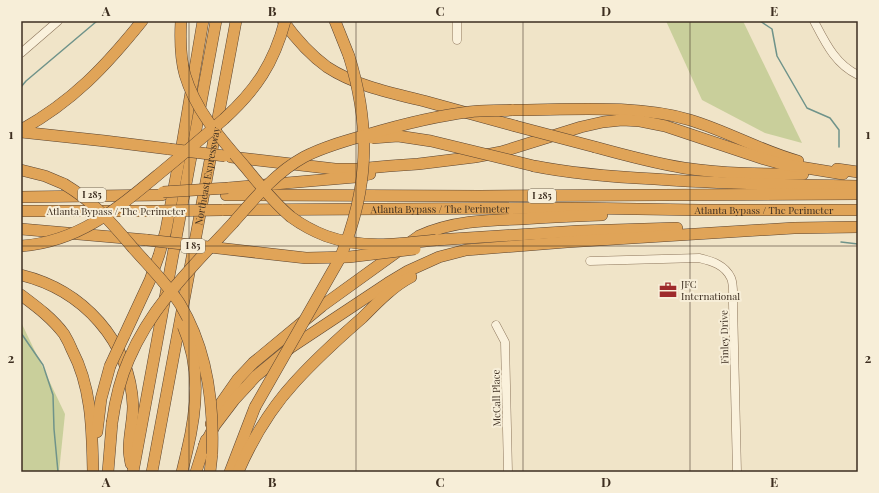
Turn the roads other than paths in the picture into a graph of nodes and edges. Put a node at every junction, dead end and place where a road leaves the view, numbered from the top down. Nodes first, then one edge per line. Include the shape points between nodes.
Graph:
1 (58, 21) edge
2 (142, 21) edge
3 (181, 21) edge
4 (202, 21) edge
5 (216, 21) edge
6 (236, 21) edge
7 (284, 21) edge
8 (335, 21) edge
9 (457, 21) edge
10 (814, 21) edge
11 (457, 40) dead end
12 (21, 53) edge
13 (858, 75) edge
14 (21, 131) edge
15 (353, 138) junction
16 (418, 164) junction
17 (21, 170) edge
18 (858, 173) edge
19 (843, 174) junction
20 (858, 186) edge
21 (227, 192) junction
22 (858, 194) edge
23 (21, 197) edge
24 (700, 210) junction
25 (858, 210) edge
26 (21, 211) edge
27 (858, 227) edge
28 (794, 228) junction
29 (21, 229) edge
30 (435, 244) junction
31 (21, 246) edge
32 (132, 247) junction
33 (496, 248) junction
34 (590, 261) dead end
35 (21, 275) edge
36 (21, 295) edge
37 (496, 325) dead end
38 (204, 446) junction
39 (93, 472) edge
40 (97, 472) edge
41 (108, 472) edge
42 (132, 472) edge
43 (152, 472) edge
44 (182, 472) edge
45 (196, 472) edge
46 (210, 472) edge
47 (230, 472) edge
48 (238, 472) edge
49 (508, 472) edge
50 (737, 472) edge

1 - 12 street
2 - 14 highway via 84,86 57,108
3 - 30 highway, bridge via 181,58 185,76 204,117 262,188 285,211 308,228 353,243
4 - 40 highway, bridge via 166,230 150,280 110,366 101,399
5 - 42 highway, Northeast Expressway / I 85
6 - 43 highway, Northeast Expressway / I 85
7 - 19 highway, bridge via 297,40 328,67 344,77 379,90 685,168 732,173
7 - 31 highway, bridge via 279,42 267,68 252,91 224,119 112,212 82,230 59,239
8 - 47 highway, bridge via 349,56 361,107 364,139 358,207 340,258 255,407
9 - 11 street
10 - 13 street via 840,63
14 - 16 highway, bridge via 335,169
15 - 18 highway, bridge via 443,116 471,112 623,110 690,120 789,158
15 - 20 highway, bridge via 398,136 431,141 534,166 599,176 718,184
15 - 41 highway, bridge via 315,151 280,174 172,290 146,326 128,360 120,382 112,423
16 - 19 highway via 501,152 581,127 622,120 665,126 782,164
16 - 21 highway via 356,177
17 - 32 highway, bridge via 54,180 79,193 103,213
18 - 19 highway
21 - 22 highway, Atlanta Bypass / The Perimeter / I 285 via 480,196
21 - 23 highway, Atlanta Bypass / The Perimeter / I 285
24 - 25 highway, Atlanta Bypass / The Perimeter / I 285
24 - 26 highway, Atlanta Bypass / The Perimeter / I 285, bridge via 576,208
24 - 38 highway via 482,220 449,225 419,236 322,306 253,362 217,409
27 - 28 highway
28 - 30 highway via 717,227 580,231
28 - 33 highway
29 - 30 highway, bridge via 306,258 349,257
32 - 44 highway, bridge via 170,300 187,334 193,356 196,397
32 - 46 highway, bridge via 180,304 200,347 211,398
33 - 38 highway via 466,250 419,265 290,348 256,376 234,400 215,425
33 - 48 highway via 437,263 407,279 383,298 320,356 286,392 266,420
34 - 50 street, Finley Drive via 699,258 714,261 731,278
35 - 42 highway via 37,279 73,297 97,319 110,336 120,355 130,385 133,407 129,448
36 - 39 highway via 42,310 64,335 78,361 87,391 92,426
37 - 49 street, McCall Place via 506,342
38 - 45 highway

